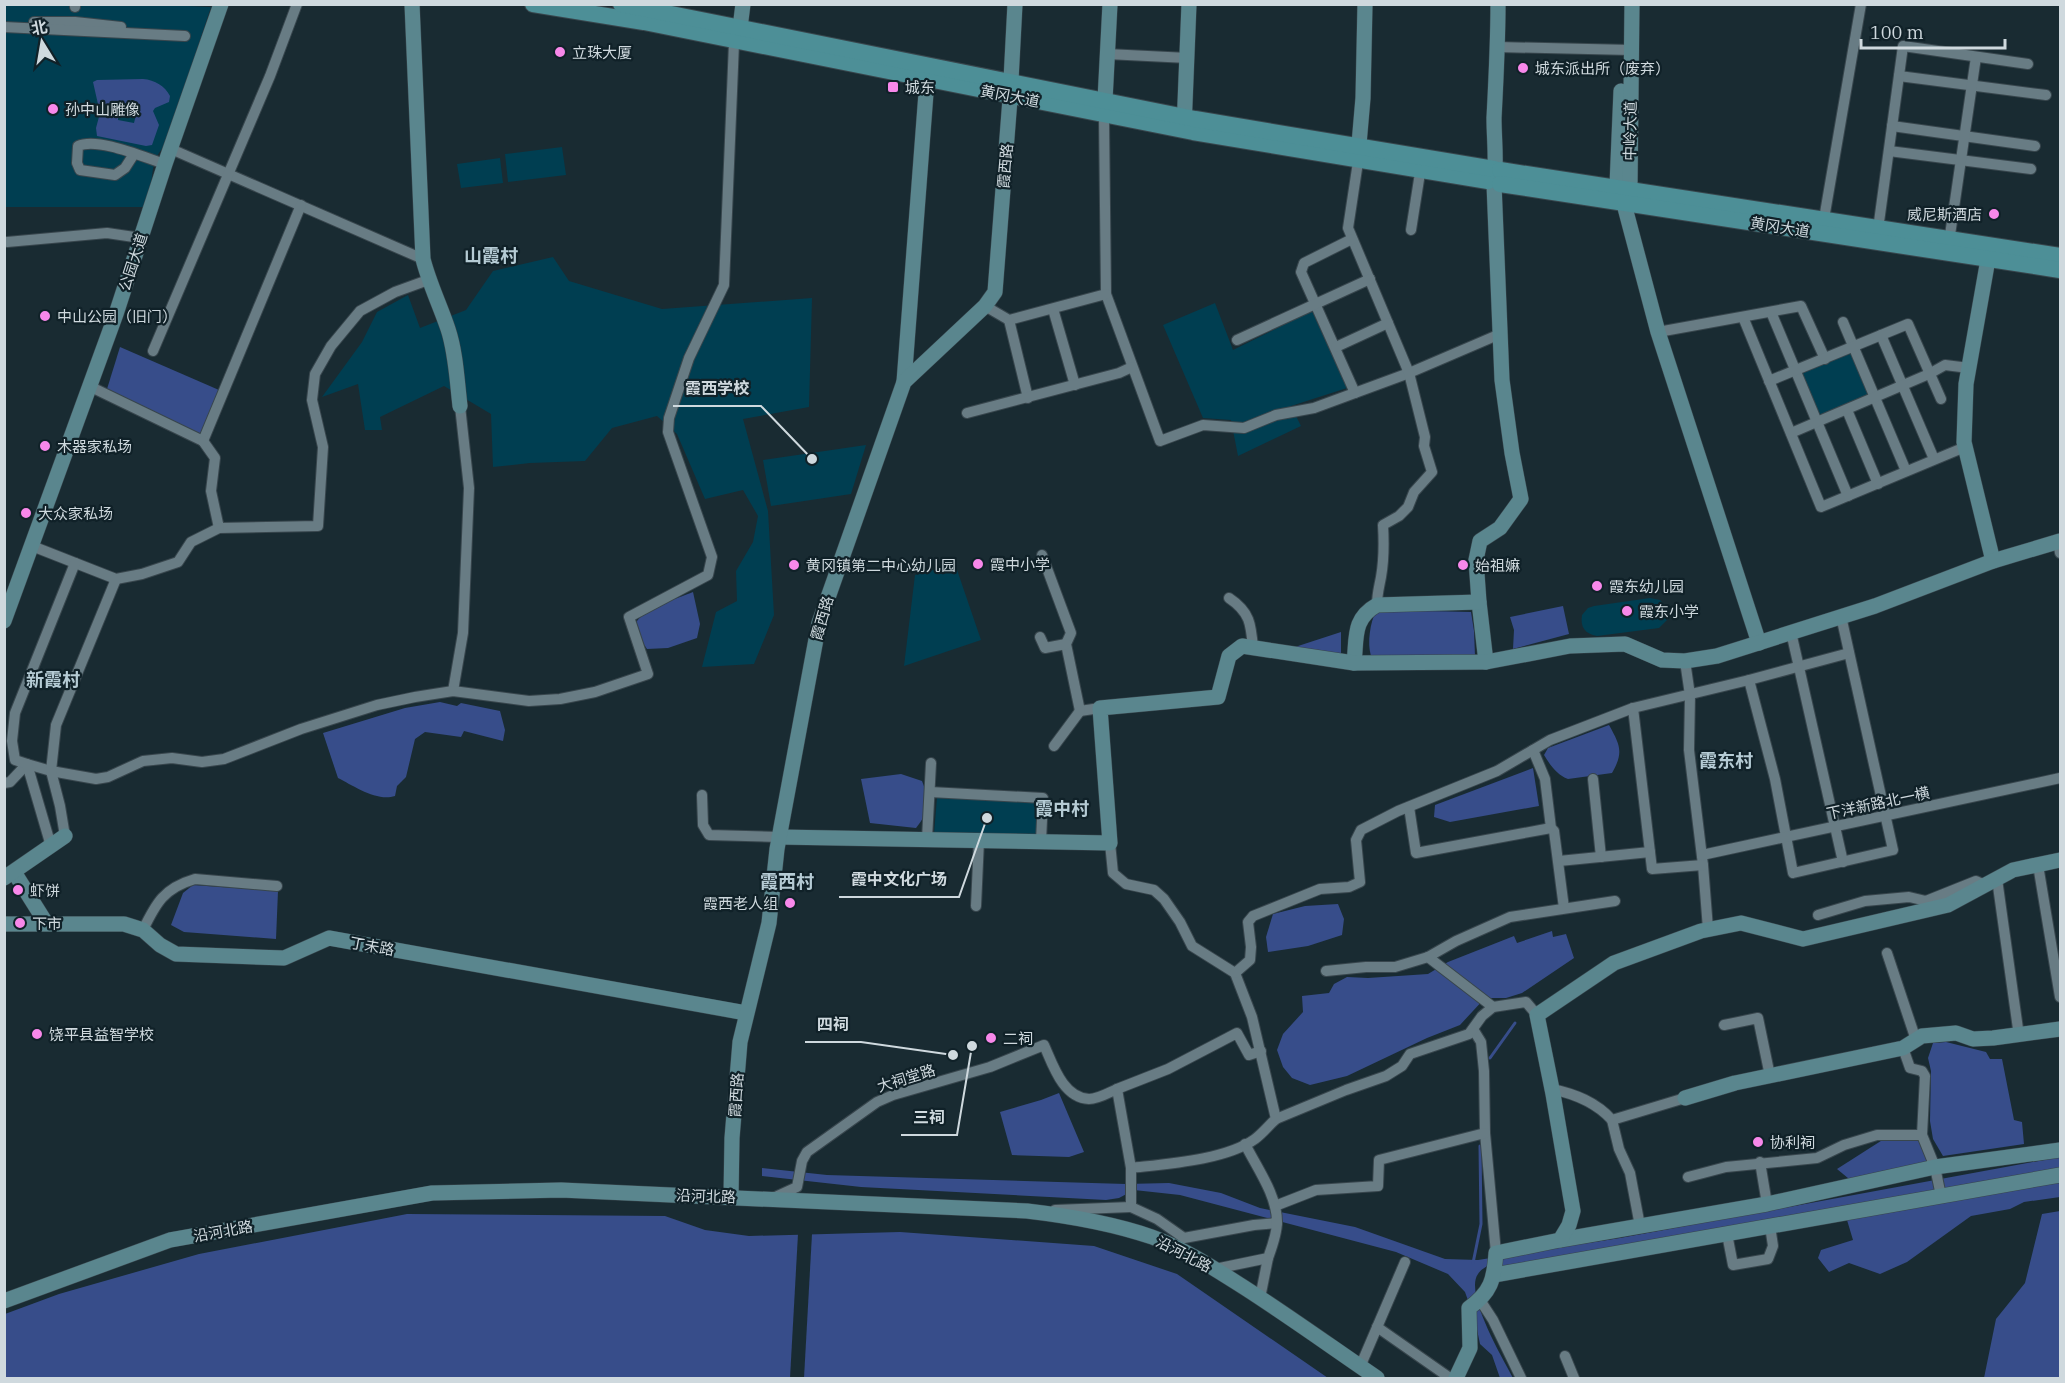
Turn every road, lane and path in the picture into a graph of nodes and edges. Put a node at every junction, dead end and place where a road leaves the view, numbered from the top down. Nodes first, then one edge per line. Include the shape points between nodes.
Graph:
1 (221, 4) edge
2 (297, 4) edge
3 (412, 4) edge
4 (534, 4) edge
5 (621, 4) edge
6 (743, 4) edge
7 (1015, 4) edge
8 (1110, 4) edge
9 (1189, 4) edge
10 (1365, 4) edge
11 (1498, 4) edge
12 (1623, 4) edge
13 (1632, 4) edge
14 (1861, 4) edge
15 (4, 27) edge
16 (740, 27) dead end
17 (185, 36) dead end
18 (734, 43) dead end
19 (1498, 46) junction
20 (1627, 49) junction
21 (1107, 54) junction
22 (1976, 57) junction
23 (1188, 58) junction
24 (2028, 64) dead end
25 (1899, 76) junction
26 (927, 80) dead end
27 (1973, 85) junction
28 (2046, 95) dead end
29 (1105, 100) dead end
30 (1104, 117) dead end
31 (1892, 126) junction
32 (1184, 131) dead end
33 (1966, 136) junction
34 (1359, 144) dead end
35 (2035, 146) dead end
36 (171, 149) junction
37 (1888, 152) junction
38 (134, 154) junction
39 (1358, 162) dead end
40 (1962, 162) junction
41 (165, 164) junction
42 (2031, 169) dead end
43 (227, 173) junction
44 (1420, 173) dead end
45 (1495, 178) junction
46 (1624, 186) dead end
47 (1624, 204) dead end
48 (301, 205) junction
49 (1825, 213) dead end
50 (1880, 222) dead end
51 (1411, 230) dead end
52 (1950, 235) dead end
53 (141, 238) junction
54 (1352, 240) junction
55 (7, 242) dead end
56 (2061, 256) edge
57 (423, 259) junction
58 (1987, 265) dead end
59 (2061, 270) edge
60 (1370, 279) junction
61 (428, 280) junction
62 (1106, 294) junction
63 (1315, 304) junction
64 (985, 306) junction
65 (1053, 309) junction
66 (1771, 312) junction
67 (1743, 317) junction
68 (1009, 320) junction
69 (1843, 322) dead end
70 (1388, 323) junction
71 (1658, 332) junction
72 (1500, 334) junction
73 (1881, 335) junction
74 (1238, 340) dead end
75 (1336, 347) junction
76 (1854, 347) junction
77 (153, 351) dead end
78 (1825, 359) junction
79 (1132, 367) junction
80 (1969, 368) junction
81 (1796, 371) junction
82 (1408, 373) junction
83 (1929, 374) junction
84 (1769, 381) junction
85 (904, 382) junction
86 (1075, 385) junction
87 (89, 386) junction
88 (1902, 386) junction
89 (1355, 393) junction
90 (1876, 397) junction
91 (1028, 398) junction
92 (1941, 399) dead end
93 (460, 406) joint
94 (1846, 410) junction
95 (968, 413) dead end
96 (1817, 422) junction
97 (1791, 433) junction
98 (203, 441) junction
99 (1965, 447) junction
100 (1934, 459) junction
101 (1906, 471) junction
102 (1878, 484) junction
103 (1848, 496) junction
104 (219, 528) junction
105 (2060, 545) edge
106 (32, 546) junction
107 (1042, 555) dead end
108 (1993, 561) junction
109 (75, 563) junction
110 (116, 579) junction
111 (9, 593) edge
112 (1228, 598) dead end
113 (1479, 602) junction
114 (1377, 605) junction
115 (1841, 616) junction
116 (4, 621) edge
117 (1791, 632) junction
118 (1040, 636) dead end
119 (1759, 643) junction
120 (1066, 644) junction
121 (1253, 648) junction
122 (1848, 653) junction
123 (1685, 661) junction
124 (1486, 662) junction
125 (1354, 663) junction
126 (1800, 667) junction
127 (1749, 680) junction
128 (453, 691) junction
129 (1690, 695) junction
130 (1100, 708) junction
131 (1633, 708) junction
132 (1080, 711) junction
133 (1054, 746) dead end
134 (1533, 750) junction
135 (931, 763) dead end
136 (27, 764) junction
137 (51, 771) junction
138 (2061, 778) edge
139 (1593, 779) dead end
140 (4, 783) edge
141 (930, 792) junction
142 (702, 795) dead end
143 (1408, 807) junction
144 (1886, 816) junction
145 (1551, 828) junction
146 (1836, 828) junction
147 (65, 836) joint
148 (779, 837) junction
149 (1786, 838) junction
150 (927, 839) junction
151 (979, 840) junction
152 (1041, 841) junction
153 (1110, 843) junction
154 (51, 846) junction
155 (1650, 852) junction
156 (1601, 857) junction
157 (1702, 860) junction
158 (2061, 860) edge
159 (1559, 861) junction
160 (1843, 862) junction
161 (2038, 865) junction
162 (9, 875) edge
163 (1991, 882) junction
164 (278, 886) dead end
165 (1615, 901) dead end
166 (976, 906) dead end
167 (1564, 908) junction
168 (1818, 915) dead end
169 (46, 923) junction
170 (4, 924) edge
171 (1708, 929) junction
172 (143, 930) junction
173 (1887, 953) dead end
174 (1428, 957) junction
175 (1326, 971) dead end
176 (1235, 973) junction
177 (2061, 997) edge
178 (1493, 1007) junction
179 (746, 1013) junction
180 (1537, 1015) junction
181 (1724, 1025) dead end
182 (1473, 1029) junction
183 (2061, 1029) edge
184 (2019, 1036) junction
185 (1910, 1044) junction
186 (1261, 1051) junction
187 (1770, 1076) junction
188 (1117, 1089) junction
189 (1552, 1089) junction
190 (1685, 1098) joint
191 (1275, 1119) junction
192 (1612, 1120) junction
193 (1485, 1133) junction
194 (1922, 1135) junction
195 (1245, 1144) junction
196 (2061, 1150) edge
197 (1760, 1162) junction
198 (1935, 1167) junction
199 (1131, 1168) junction
200 (2061, 1175) edge
201 (1688, 1177) dead end
202 (1941, 1196) junction
203 (731, 1197) junction
204 (772, 1199) junction
205 (1767, 1204) junction
206 (1131, 1207) junction
207 (1027, 1211) junction
208 (1276, 1215) junction
209 (1640, 1226) junction
210 (1770, 1226) junction
211 (1727, 1234) junction
212 (1560, 1240) junction
213 (1496, 1253) junction
214 (1268, 1258) junction
215 (1405, 1262) dead end
216 (1215, 1269) junction
217 (1494, 1275) junction
218 (1260, 1298) junction
219 (4, 1301) edge
220 (1475, 1304) junction
221 (1377, 1327) junction
222 (1565, 1356) dead end
223 (1360, 1366) junction
224 (1377, 1378) edge
225 (1450, 1378) edge
226 (1456, 1378) edge
227 (1521, 1378) edge
228 (1574, 1378) edge

1 - 36 street, 公园大道
2 - 43 street
3 - 57 street
4 - 45 main road, 黄冈大道 via 644,22 1192,132
5 - 45 main road, 黄冈大道
6 - 16 street
7 - 64 street, 霞西路 via 995,292
8 - 21 street
9 - 23 street
10 - 34 street
11 - 19 street
12 - 20 street, 中岭大道
13 - 20 street, 中岭大道
14 - 49 street
15 - 17 street via 25,22 75,22 128,27 142,34
18 - 128 street via 724,285 689,358 668,432 712,557 708,575 629,617 648,674 561,699 529,701
19 - 20 street
19 - 45 street
20 - 46 street, 中岭大道
21 - 23 street
21 - 29 street
22 - 24 street
22 - 25 street via 1903,46
22 - 27 street
23 - 32 street
25 - 27 street
25 - 31 street
26 - 85 street
27 - 28 street
27 - 33 street
30 - 62 street
31 - 33 street
31 - 37 street
33 - 35 street
33 - 40 street
36 - 41 street, 公园大道
36 - 43 street
37 - 40 street
37 - 50 street
38 - 38 street via 115,175 80,170 77,163 78,146 89,142
38 - 41 street
39 - 54 street via 1348,228
40 - 42 street
40 - 52 street
41 - 53 street, 公园大道
43 - 48 street
43 - 77 street
44 - 51 street
45 - 56 main road, 黄冈大道
45 - 59 main road, 黄冈大道
45 - 72 street
47 - 71 street
48 - 57 street
48 - 98 street
53 - 55 street via 107,233
53 - 87 street, 公园大道
54 - 60 street
54 - 63 street via 1304,263 1301,272
57 - 61 street
58 - 80 street
60 - 63 street
60 - 70 street
61 - 93 street via 448,330
61 - 104 street via 360,310 331,346 315,374 312,400 323,447 318,526
62 - 65 street
62 - 79 street
63 - 74 street
63 - 75 street
64 - 68 street
64 - 85 street, 霞西路
65 - 68 street
65 - 86 street
66 - 67 street
66 - 78 street via 1801,306
66 - 81 street
67 - 71 street
67 - 84 street
68 - 91 street
69 - 76 street
70 - 75 street
70 - 82 street
71 - 119 street
72 - 82 street
72 - 113 street via 1502,380 1521,499 1500,528 1480,542 1476,560
73 - 76 street
73 - 83 street via 1908,324
73 - 88 street
75 - 89 street
76 - 78 street
76 - 90 street
78 - 81 street
79 - 86 street
79 - 89 street via 1160,441 1203,425 1244,428
80 - 83 street via 1945,365
80 - 99 street
81 - 84 street
81 - 96 street
82 - 89 street
82 - 114 street via 1432,472 1400,516 1383,525
83 - 88 street
83 - 92 street
84 - 97 street
85 - 148 street, 霞西路 via 819,622
86 - 91 street
87 - 98 street
87 - 106 street, 公园大道
88 - 90 street
88 - 100 street
90 - 94 street
90 - 101 street
91 - 95 street
93 - 128 street via 469,488 463,633
94 - 96 street
94 - 102 street
96 - 97 street
96 - 103 street
97 - 103 street via 1821,507
98 - 104 street via 215,458 211,492
99 - 100 street
99 - 108 street
100 - 101 street
101 - 102 street
102 - 103 street
104 - 110 street via 191,542 178,562
105 - 108 street
106 - 109 street
106 - 111 street, 公园大道
107 - 120 street via 1071,633
108 - 115 street
109 - 110 street
109 - 136 street via 15,714 15,760
110 - 137 street via 56,725
111 - 116 street, 公园大道
112 - 121 street via 1247,616
113 - 114 street
113 - 124 street
114 - 125 street via 1358,622
115 - 117 street
115 - 122 street
117 - 119 street
117 - 126 street
118 - 120 street via 1045,648
119 - 123 street
120 - 132 street
121 - 125 street
121 - 130 street via 1242,646 1229,656 1218,697
122 - 126 street
122 - 144 street
123 - 124 street via 1662,660 1625,645 1570,646
123 - 129 street
124 - 125 street
126 - 127 street
126 - 146 street
127 - 129 street
127 - 149 street
128 - 137 street via 377,705 224,759 143,761 96,779
129 - 131 street
129 - 157 street via 1689,750
130 - 132 street
130 - 153 street
131 - 134 street
131 - 155 street
132 - 133 street
134 - 143 street via 1497,771
134 - 145 street via 1545,779
135 - 141 street
136 - 137 street
136 - 140 street via 10,782
136 - 154 street
137 - 147 street
138 - 144 street, 下洋新路北一横
139 - 156 street
141 - 150 street
141 - 152 street via 1043,798
142 - 148 street via 703,825 709,835
143 - 145 street via 1416,853
143 - 176 street via 1361,831 1356,840 1360,882 1349,887 1320,889 1253,915 1248,922 1250,960
144 - 146 street, 下洋新路北一横
144 - 160 street via 1893,850
145 - 159 street
146 - 149 street, 下洋新路北一横
146 - 160 street
147 - 154 street
148 - 150 street
148 - 179 street, 霞西路 via 769,923
149 - 157 street, 下洋新路北一横
149 - 160 street via 1793,873
150 - 151 street
151 - 152 street
151 - 166 street
152 - 153 street
153 - 176 street via 1113,873 1126,884 1154,890 1180,922 1192,946
154 - 162 street
155 - 156 street
155 - 157 street, 下洋新路北一横 via 1652,869 1656,870
156 - 159 street
157 - 171 street
158 - 161 street
159 - 167 street
161 - 163 street via 2013,870
161 - 177 street
162 - 169 street
163 - 168 street via 1976,881 1926,901 1909,897 1865,902
163 - 171 street via 1948,904 1803,939 1741,923
163 - 184 street
164 - 172 street via 187,881 156,902
165 - 167 street
167 - 174 street via 1510,917
169 - 170 street, 丁未路
169 - 172 street, 丁未路 via 124,924
171 - 180 street via 1614,963
172 - 179 street, 丁未路 via 176,954 284,958 329,938
173 - 185 street
174 - 175 street via 1395,967
174 - 178 street
176 - 186 street
178 - 180 street via 1526,1002
178 - 182 street
179 - 203 street, 霞西路 via 732,1138
180 - 189 street
181 - 187 street via 1758,1018
182 - 191 street via 1410,1054 1402,1066 1386,1076
182 - 193 street via 1481,1042
183 - 184 street
184 - 185 street via 1973,1039 1956,1033 1922,1036
185 - 187 street
185 - 194 street via 1910,1068 1925,1076
186 - 188 street via 1249,1055 1237,1033 1168,1069
186 - 191 street
187 - 190 street
188 - 199 street
188 - 204 street, 大祠堂路 via 1088,1099 1073,1093 1063,1085 1044,1046 877,1102 807,1152 797,1187
189 - 192 street via 1583,1098 1602,1108
189 - 212 street via 1573,1211
190 - 192 street
191 - 195 street
192 - 209 street via 1630,1173
193 - 208 street via 1379,1160 1378,1186 1316,1190
193 - 213 street
194 - 197 street via 1877,1135 1817,1158
194 - 198 street
195 - 199 street via 1183,1163
195 - 208 street
196 - 198 street
197 - 201 street
197 - 205 street
198 - 202 street
198 - 205 street
199 - 206 street
200 - 202 street
202 - 210 street
203 - 204 street, 沿河北路
203 - 219 street, 沿河北路 via 561,1190 432,1193 170,1240
204 - 207 street, 沿河北路
205 - 209 street
206 - 207 street
206 - 208 street via 1184,1238 1254,1225
207 - 216 street, 沿河北路 via 1115,1225 1155,1238
208 - 214 street
209 - 212 street
210 - 211 street
210 - 211 street via 1773,1246 1768,1259 1733,1265
211 - 217 street
212 - 213 street
213 - 217 street
214 - 216 street
214 - 218 street
215 - 221 street
216 - 218 street, 沿河北路
217 - 220 street via 1487,1292
218 - 223 street, 沿河北路
220 - 226 street via 1470,1348
220 - 227 street via 1493,1320
221 - 223 street
221 - 225 street
222 - 228 street
223 - 224 street, 沿河北路

